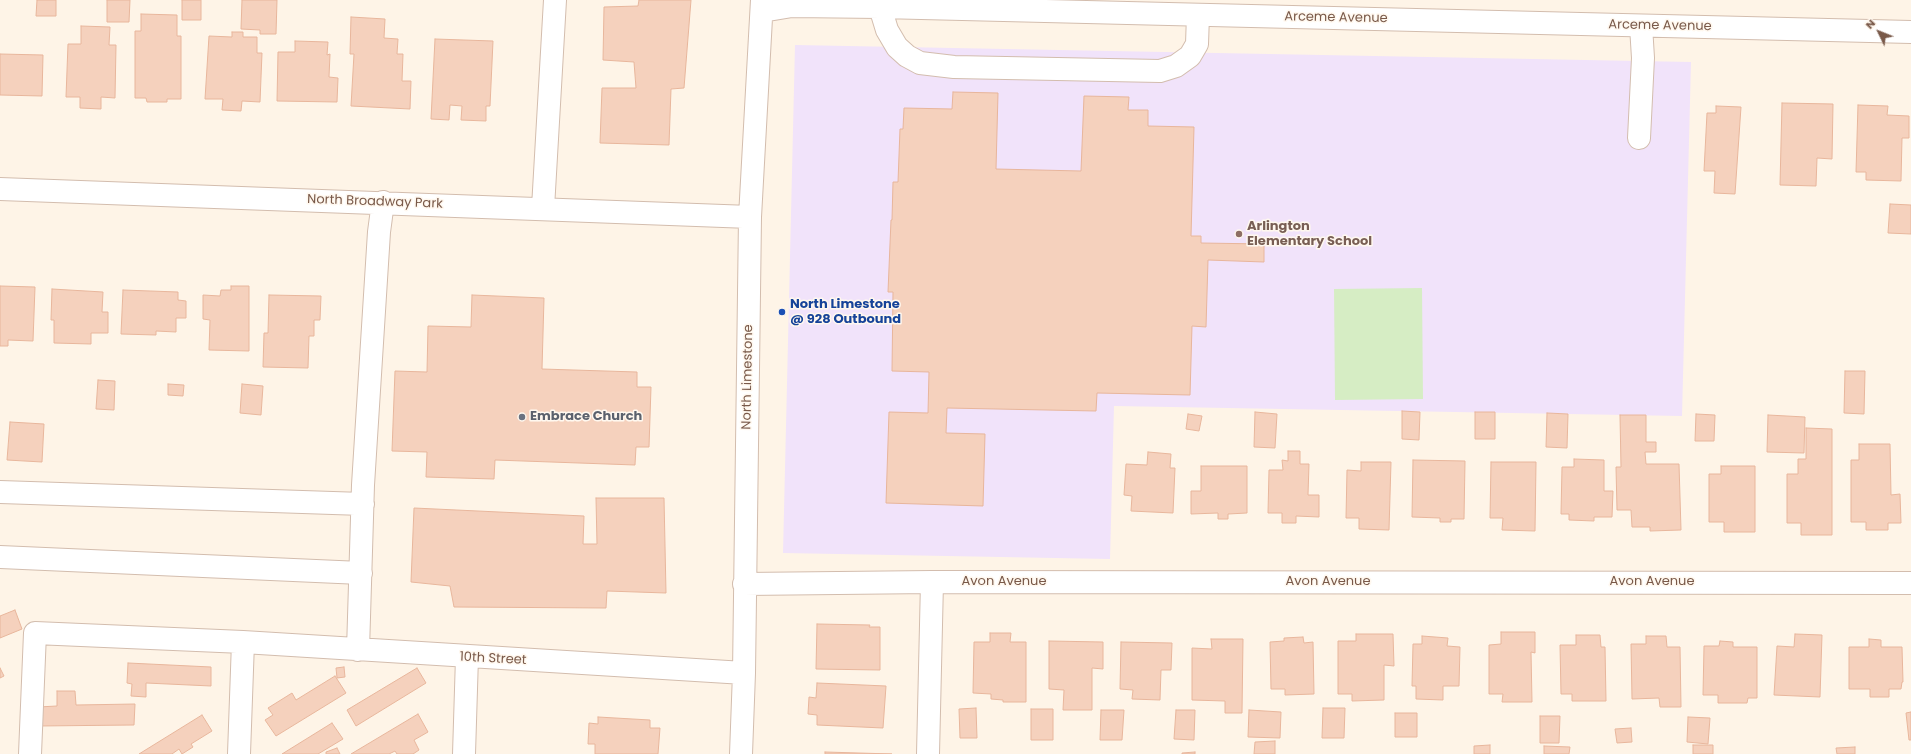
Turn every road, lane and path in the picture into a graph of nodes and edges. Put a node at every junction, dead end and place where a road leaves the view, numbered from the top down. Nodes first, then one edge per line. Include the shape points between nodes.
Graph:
1 (555, 0) edge
2 (762, 6) edge
3 (1042, 6) edge
4 (880, 7) junction
5 (1198, 15) junction
6 (1641, 26) junction
7 (1911, 32) edge
8 (1639, 138) dead end
9 (0, 189) edge
10 (383, 202) junction
11 (543, 208) junction
12 (750, 217) junction
13 (0, 492) edge
14 (363, 504) junction
15 (0, 558) edge
16 (361, 573) junction
17 (932, 582) junction
18 (1911, 583) edge
19 (744, 584) junction
20 (243, 642) junction
21 (358, 650) junction
22 (467, 657) junction
23 (744, 673) junction
24 (30, 754) edge
25 (239, 754) edge
26 (464, 754) edge
27 (741, 754) edge
28 (928, 754) edge

1 - 11 street
2 - 4 street, Arceme Avenue
2 - 12 street, North Limestone
3 - 4 street, Arceme Avenue
3 - 5 street, Arceme Avenue
4 - 5 street via 887,30 897,47 907,56 920,63 962,67 1160,71 1176,66 1190,56 1197,44
5 - 6 street, Arceme Avenue
6 - 7 street, Arceme Avenue
6 - 8 street via 1643,58
9 - 10 street, North Broadway Park
10 - 11 street, North Broadway Park
10 - 14 street via 379,232
11 - 12 street, North Broadway Park
12 - 19 street, North Limestone
13 - 14 street
14 - 16 street
15 - 16 street
16 - 21 street
17 - 18 street, Avon Avenue
17 - 19 street, Avon Avenue
17 - 28 street
19 - 23 street, North Limestone
20 - 21 street, 10th Street
20 - 24 street, 10th Street via 35,633
20 - 25 street
21 - 22 street, 10th Street
22 - 23 street, 10th Street
22 - 26 street
23 - 27 street, North Limestone

